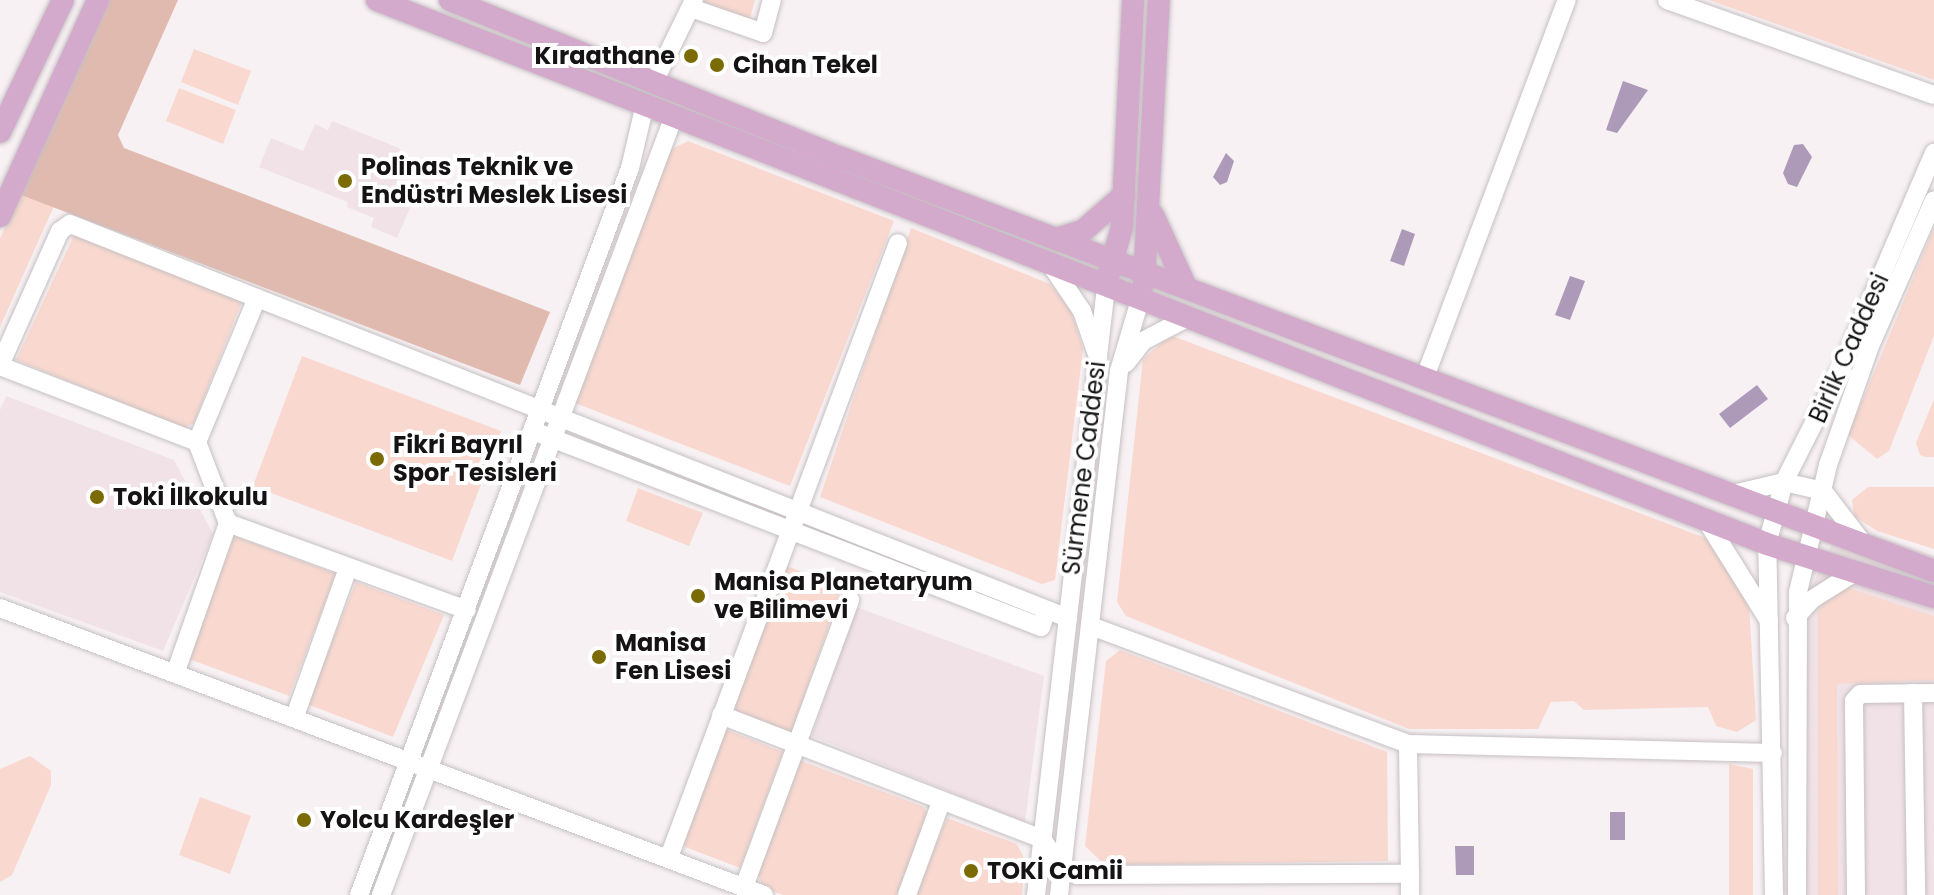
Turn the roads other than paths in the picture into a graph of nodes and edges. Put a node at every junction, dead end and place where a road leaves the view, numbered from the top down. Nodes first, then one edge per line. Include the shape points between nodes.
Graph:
1 (63, 0) edge
2 (98, 0) edge
3 (377, 0) edge
4 (450, 0) edge
5 (772, 0) edge
6 (1133, 0) edge
7 (1159, 0) edge
8 (1567, 0) edge
9 (1667, 0) edge
10 (693, 4) edge
11 (655, 80) junction
12 (684, 92) junction
13 (1934, 95) edge
14 (645, 104) junction
15 (674, 116) junction
16 (0, 132) edge
17 (1934, 153) edge
18 (1124, 195) junction
19 (1934, 200) edge
20 (1148, 202) junction
21 (0, 216) edge
22 (1056, 239) junction
23 (898, 243) dead end
24 (1112, 259) junction
25 (1049, 262) junction
26 (1147, 272) junction
27 (1106, 287) junction
28 (1186, 287) junction
29 (257, 298) junction
30 (1140, 300) junction
31 (1187, 318) junction
32 (1099, 360) junction
33 (0, 366) edge
34 (1119, 371) junction
35 (1425, 377) junction
36 (539, 407) junction
37 (558, 416) junction
38 (531, 430) junction
39 (550, 438) junction
40 (197, 442) junction
41 (1797, 459) junction
42 (1828, 465) junction
43 (1784, 482) junction
44 (1823, 491) junction
45 (1723, 494) junction
46 (796, 511) junction
47 (1776, 513) junction
48 (1706, 520) junction
49 (228, 523) junction
50 (1815, 527) junction
51 (789, 530) junction
52 (1767, 544) junction
53 (1868, 548) junction
54 (1806, 556) junction
55 (348, 568) junction
56 (1857, 571) junction
57 (1934, 571) edge
58 (1934, 597) edge
59 (850, 600) dead end
60 (0, 608) edge
61 (467, 610) junction
62 (1047, 610) junction
63 (1068, 618) junction
64 (1795, 618) junction
65 (1771, 623) junction
66 (1091, 626) junction
67 (176, 671) junction
68 (1913, 693) junction
69 (1934, 693) edge
70 (721, 715) junction
71 (295, 716) junction
72 (1408, 744) junction
73 (796, 745) junction
74 (1773, 753) junction
75 (409, 759) junction
76 (428, 766) junction
77 (941, 802) junction
78 (1042, 839) junction
79 (669, 857) junction
80 (1062, 868) junction
81 (1410, 874) junction
82 (737, 889) edge
83 (359, 895) edge
84 (381, 895) edge
85 (764, 895) edge
86 (907, 895) edge
87 (1036, 895) edge
88 (1059, 895) edge
89 (1410, 895) edge
90 (1774, 895) edge
91 (1797, 895) edge
92 (1856, 895) edge
93 (1916, 895) edge

1 - 16 main road
2 - 21 main road
3 - 14 main road
4 - 11 main road
5 - 10 street via 763,33
6 - 18 main road, Sürmene Caddesi
7 - 20 main road, Sürmene Caddesi
8 - 35 street
9 - 13 street
10 - 11 street
11 - 12 main road
11 - 14 main road
12 - 15 main road
12 - 22 main road
14 - 15 main road
14 - 36 street via 630,168
15 - 25 main road
15 - 37 street
17 - 41 street, Birlik Caddesi
18 - 22 main road via 1083,231
18 - 24 main road, Sürmene Caddesi
19 - 42 street, Birlik Caddesi via 1870,346
20 - 26 main road, Sürmene Caddesi
20 - 28 main road
22 - 24 main road
23 - 46 street
24 - 26 main road
24 - 27 main road, Sürmene Caddesi
25 - 27 main road
25 - 32 street via 1082,311
26 - 28 main road
26 - 30 main road, Sürmene Caddesi
27 - 30 main road
27 - 32 street, Sürmene Caddesi
28 - 35 main road
29 - 33 street via 70,224 60,231
29 - 36 street
29 - 40 street
30 - 31 main road
30 - 34 street, Sürmene Caddesi
31 - 34 street via 1143,341
31 - 48 main road
32 - 63 street, Sürmene Caddesi
33 - 40 street
34 - 66 street, Sürmene Caddesi
35 - 45 main road
36 - 37 street
36 - 38 street
37 - 39 street
37 - 46 street
38 - 39 street
38 - 61 street
39 - 51 street
39 - 76 street
40 - 49 street
41 - 42 street
41 - 43 street, Birlik Caddesi
42 - 44 street, Birlik Caddesi
43 - 44 street
43 - 45 street
43 - 47 street, Birlik Caddesi
44 - 50 street, Birlik Caddesi
44 - 53 street
45 - 47 main road
46 - 51 street
46 - 62 street
47 - 50 main road
47 - 52 street
48 - 52 main road
48 - 65 street
49 - 55 street
49 - 67 street
50 - 53 main road
50 - 54 street
51 - 62 street via 1041,627
51 - 70 street
52 - 54 main road
52 - 65 street
53 - 57 main road
54 - 56 main road
54 - 64 street
55 - 61 street
55 - 71 street
56 - 58 main road
56 - 64 street via 1811,600
59 - 73 street
60 - 67 street
61 - 75 street
62 - 63 street
63 - 78 street, Sürmene Caddesi
64 - 91 street
65 - 74 street
66 - 72 street
66 - 80 street, Sürmene Caddesi
67 - 71 street
68 - 69 street
68 - 92 street via 1860,694 1854,701
68 - 93 street
70 - 73 street
70 - 79 street
71 - 75 street
72 - 74 street
72 - 81 street
73 - 77 street
73 - 82 street
74 - 90 street
75 - 76 street
75 - 83 street
76 - 79 street
76 - 84 street
77 - 78 street
77 - 86 street
78 - 80 street
78 - 87 street, Sürmene Caddesi
79 - 82 street
80 - 81 street via 1077,875
80 - 88 street, Sürmene Caddesi
81 - 89 street
82 - 85 street

